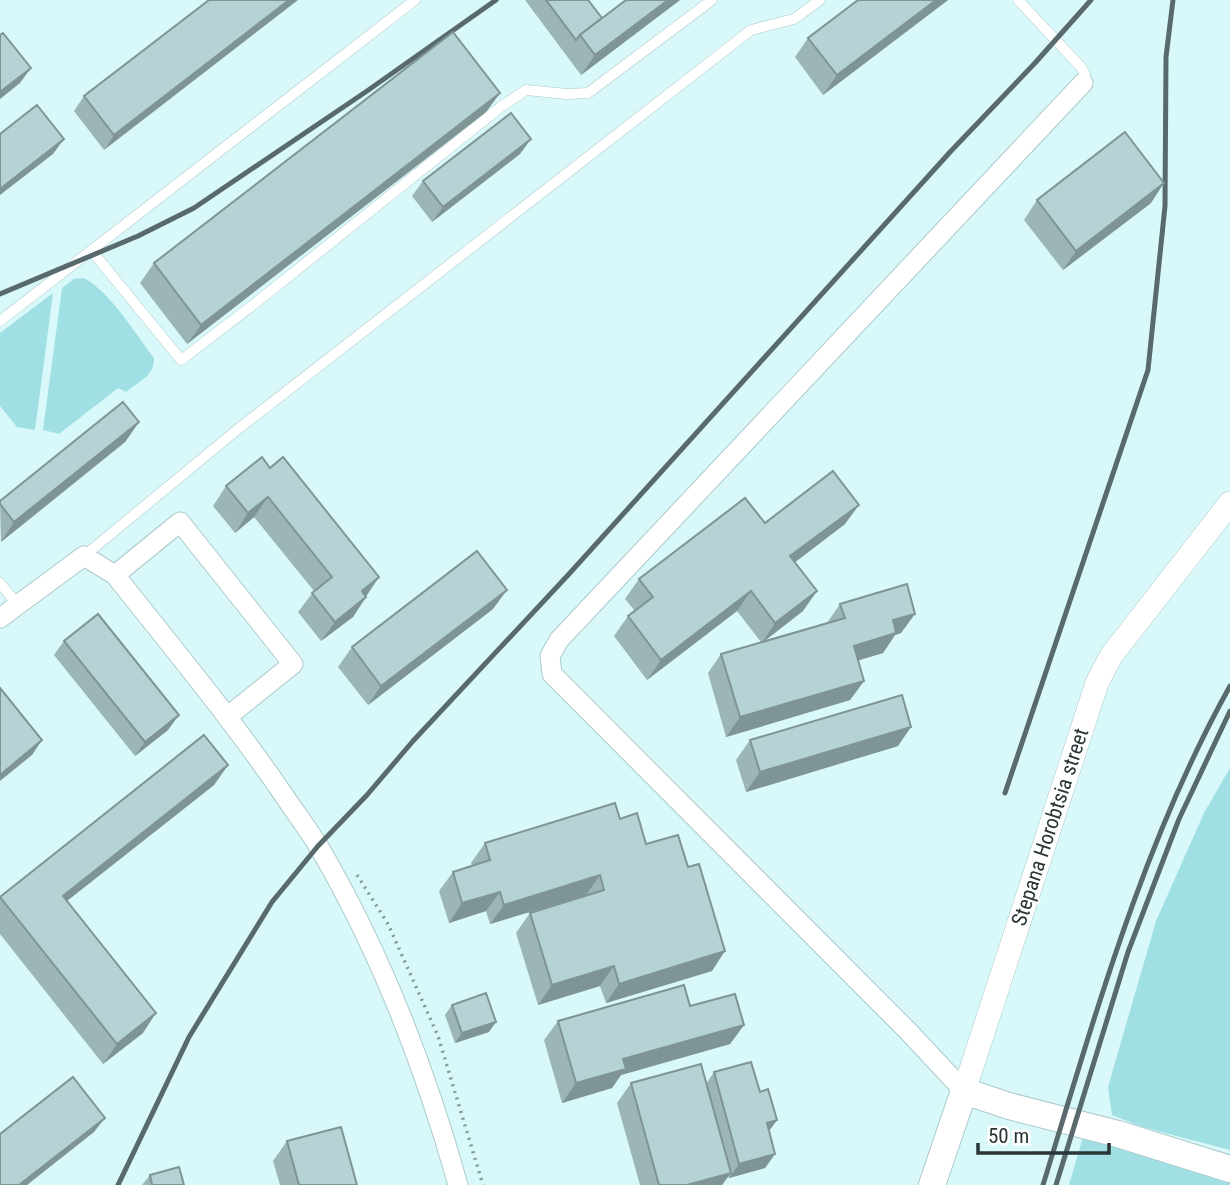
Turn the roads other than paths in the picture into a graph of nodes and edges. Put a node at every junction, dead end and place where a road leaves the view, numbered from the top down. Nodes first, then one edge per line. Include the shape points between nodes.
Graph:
1 (415, 0) edge
2 (712, 0) edge
3 (820, 0) edge
4 (1018, 0) edge
5 (1083, 83) joint
6 (92, 251) junction
7 (0, 321) edge
8 (1230, 503) edge
9 (84, 556) junction
10 (115, 575) junction
11 (0, 583) edge
12 (18, 605) junction
13 (0, 618) edge
14 (228, 717) junction
15 (964, 1091) junction
16 (1230, 1169) edge
17 (458, 1185) edge
18 (932, 1185) edge

1 - 6 lane
2 - 6 lane via 588,93 526,90 502,106 181,360
3 - 9 lane via 794,19 751,30 238,429
4 - 5 lane via 1080,66 1085,74
5 - 15 street via 559,640 550,656 552,674
6 - 7 lane
8 - 15 street, Stepana Horobtsia street via 1111,656 1097,683
9 - 10 street
9 - 12 street
10 - 14 street
10 - 14 street via 180,522 276,642 293,664
11 - 12 lane
12 - 13 street
14 - 17 street via 318,846 373,948 404,1020
15 - 16 main road
15 - 18 main road, Stepana Horobtsia street

